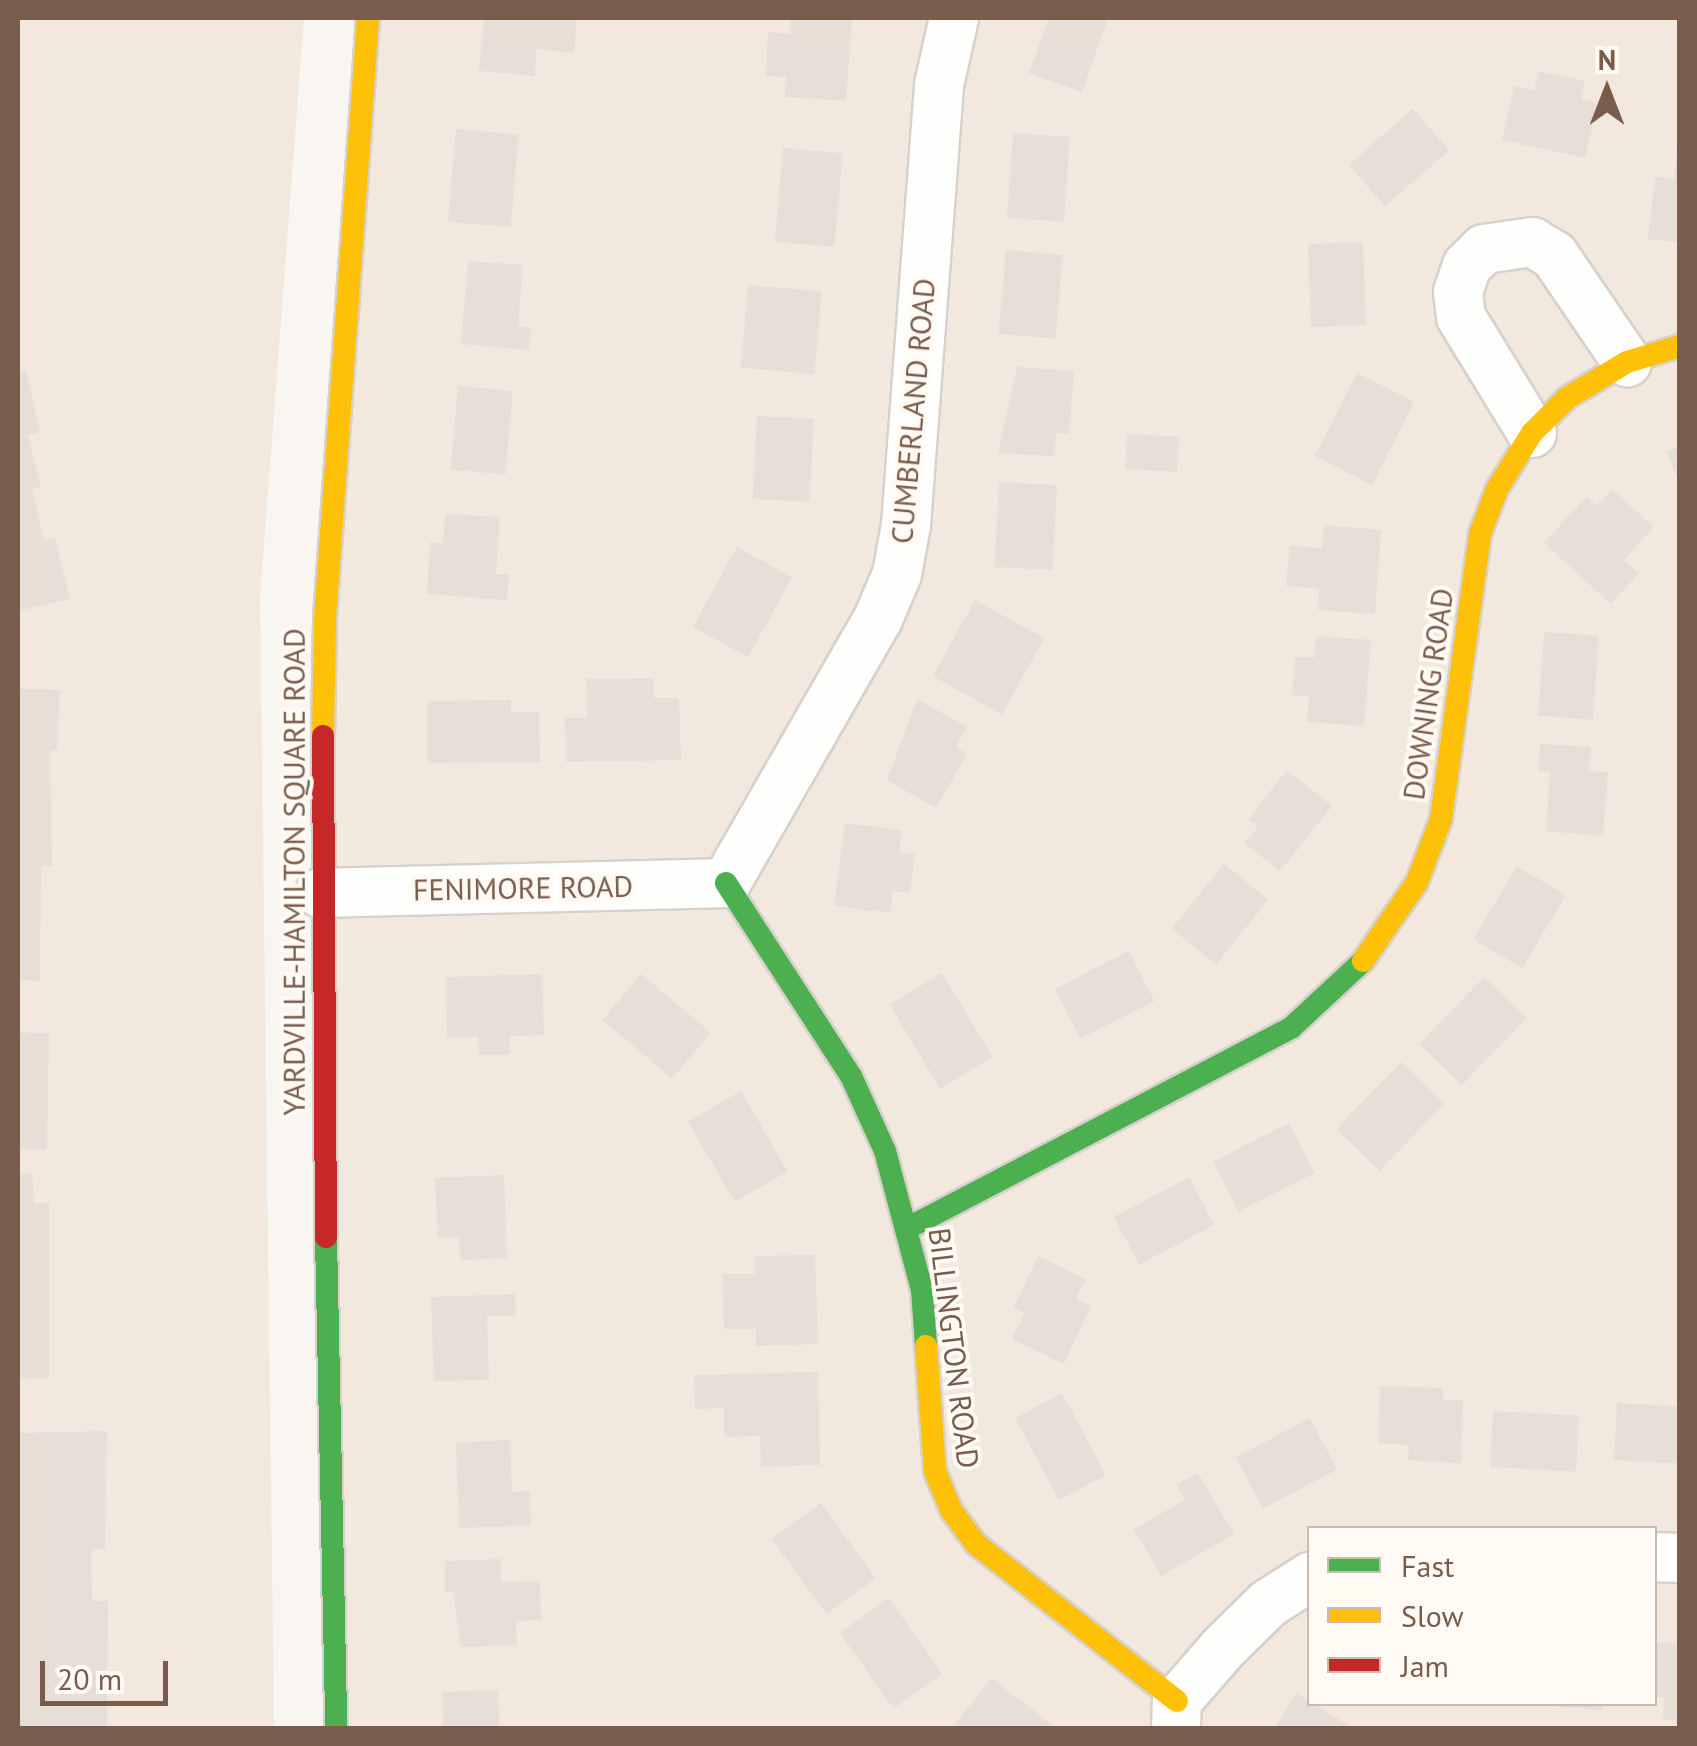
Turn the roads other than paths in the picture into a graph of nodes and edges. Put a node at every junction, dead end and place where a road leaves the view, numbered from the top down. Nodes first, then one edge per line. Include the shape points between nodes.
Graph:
1 (368, 18) edge
2 (954, 18) edge
3 (1680, 346) edge
4 (1627, 362) junction
5 (1532, 433) junction
6 (726, 883) junction
7 (320, 893) junction
8 (910, 1227) junction
9 (1307, 1580) edge
10 (1176, 1715) edge
11 (336, 1728) edge

1 - 7 street, YARDVILLE-HAMILTON SQUARE ROAD via 324,618
2 - 6 street, CUMBERLAND ROAD via 939,85 910,490 897,574
3 - 4 street, DOWNING ROAD
4 - 5 street, DOWNING ROAD via 1566,398
4 - 5 street via 1554,255 1532,242 1508,240 1484,249 1466,266 1458,292 1461,317
5 - 8 street, DOWNING ROAD via 1497,489 1480,534 1441,820 1417,882 1382,940 1338,990 1291,1028
6 - 7 street, FENIMORE ROAD
6 - 8 street, BILLINGTON ROAD via 851,1076
7 - 11 street, YARDVILLE-HAMILTON SQUARE ROAD
8 - 10 street, BILLINGTON ROAD via 922,1290 936,1471 951,1510 976,1544
9 - 10 street via 1269,1603

